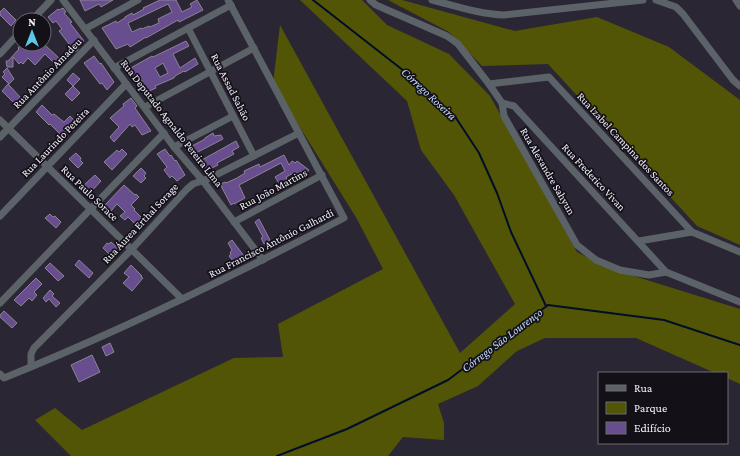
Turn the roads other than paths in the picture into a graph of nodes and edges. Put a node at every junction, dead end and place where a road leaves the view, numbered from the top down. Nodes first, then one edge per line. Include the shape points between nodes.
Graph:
1 (51, 0) edge
2 (63, 0) edge
3 (138, 0) edge
4 (370, 0) edge
5 (432, 0) edge
6 (643, 0) edge
7 (656, 0) edge
8 (736, 0) edge
9 (664, 1) edge
10 (229, 2) edge
11 (615, 2) edge
12 (740, 6) edge
13 (40, 12) edge
14 (188, 28) junction
15 (85, 29) junction
16 (94, 40) junction
17 (12, 41) edge
18 (254, 48) junction
19 (0, 54) edge
20 (114, 68) junction
21 (211, 71) junction
22 (126, 84) junction
23 (489, 84) junction
24 (740, 86) edge
25 (502, 103) junction
26 (144, 107) junction
27 (232, 116) junction
28 (0, 120) edge
29 (9, 129) junction
30 (164, 133) junction
31 (299, 133) junction
32 (0, 137) edge
33 (174, 147) junction
34 (254, 156) junction
35 (47, 166) junction
36 (322, 175) junction
37 (203, 181) junction
38 (91, 209) junction
39 (0, 216) edge
40 (234, 222) junction
41 (692, 232) junction
42 (639, 242) junction
43 (132, 249) junction
44 (740, 252) edge
45 (263, 260) junction
46 (666, 272) junction
47 (182, 299) junction
48 (740, 302) edge
49 (0, 303) edge
50 (32, 366) junction
51 (2, 376) edge

1 - 13 street
2 - 15 street, Rua Deputado Agnaldo Pereira Lima
3 - 15 street
4 - 23 street, Rua Alexandre Sahyun via 447,36 458,44
5 - 11 street via 477,12 504,15
6 - 11 street
7 - 9 street
8 - 12 street
9 - 24 street via 683,14
10 - 14 street
10 - 18 street, Rua Francisco Antônio Galhardi
14 - 20 street
14 - 21 street, Rua Assad Sahão
15 - 16 street, Rua Deputado Agnaldo Pereira Lima
16 - 20 street, Rua Deputado Agnaldo Pereira Lima
16 - 29 street, Rua Antônio Amadeu
17 - 19 street
18 - 21 street
18 - 31 street, Rua Francisco Antônio Galhardi
20 - 22 street, Rua Deputado Agnaldo Pereira Lima
21 - 26 street
21 - 27 street, Rua Assad Sahão
22 - 26 street, Rua Deputado Agnaldo Pereira Lima
22 - 35 street, Rua Laurindo Pereira
23 - 25 street, Rua Alexandre Sahyun
23 - 41 street, Rua Izabel Campina dos Santos via 549,77
25 - 42 street, Rua Frederico Vivan via 514,106
25 - 46 street, Rua Alexandre Sahyun via 504,116 577,245 596,260 620,270 649,275
26 - 30 street, Rua Deputado Agnaldo Pereira Lima
27 - 33 street
27 - 34 street, Rua Assad Sahão
28 - 29 street, Rua Paulo Sorace
29 - 32 street, Rua Antônio Amadeu
29 - 35 street, Rua Paulo Sorace
30 - 33 street, Rua Deputado Agnaldo Pereira Lima
30 - 38 street
31 - 34 street, Rua Áurea Erthal Sorage
31 - 36 street, Rua Francisco Antônio Galhardi
33 - 37 street, Rua Deputado Agnaldo Pereira Lima
34 - 37 street, Rua Áurea Erthal Sorage
35 - 38 street, Rua Paulo Sorace
35 - 39 street, Rua Laurindo Pereira
36 - 40 street, Rua João Martins
36 - 45 street, Rua Francisco Antônio Galhardi via 344,218
37 - 40 street, Rua Deputado Agnaldo Pereira Lima
37 - 43 street, Rua Áurea Erthal Sorage via 187,189
38 - 43 street, Rua Paulo Sorace
38 - 49 street
40 - 45 street, Rua Deputado Agnaldo Pereira Lima
41 - 42 street
41 - 44 street, Rua Izabel Campina dos Santos
42 - 46 street, Rua Frederico Vivan
43 - 47 street, Rua Paulo Sorace
43 - 50 street, Rua Áurea Erthal Sorage via 34,348
45 - 47 street, Rua Francisco Antônio Galhardi
46 - 48 street, Rua Alexandre Sahyun
47 - 50 street, Rua Francisco Antônio Galhardi
50 - 51 street, Rua Francisco Antônio Galhardi

